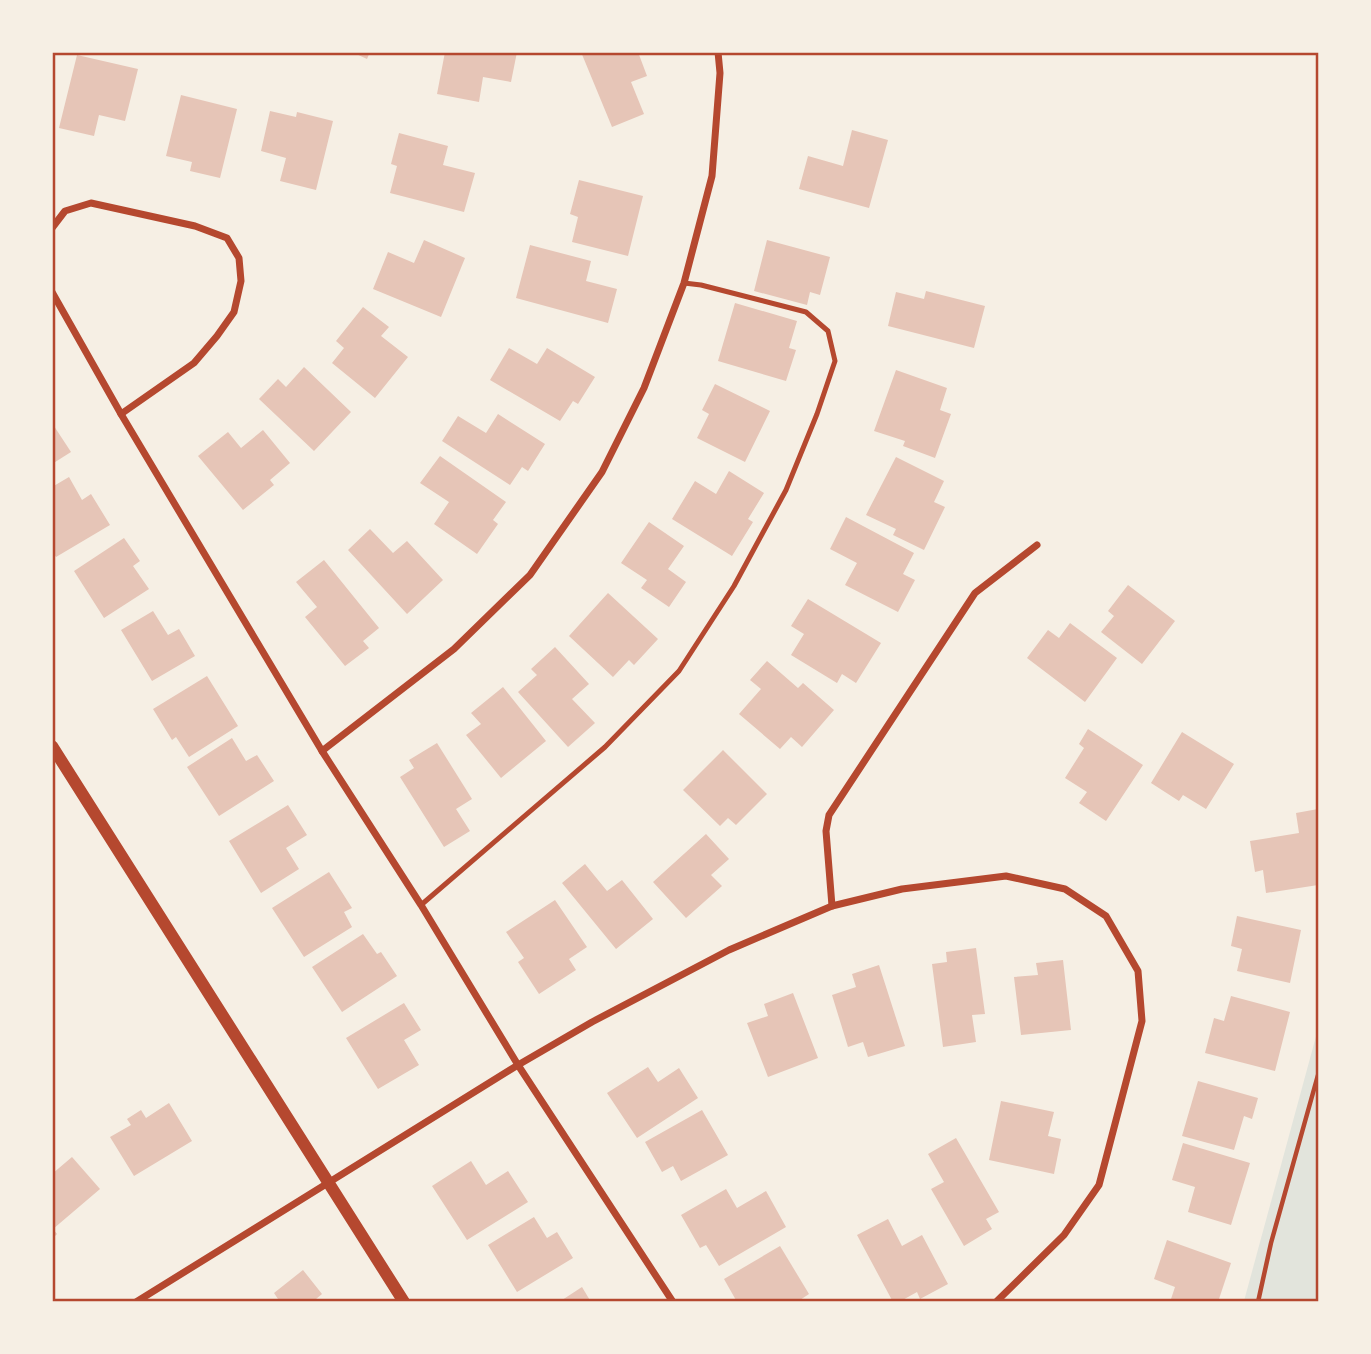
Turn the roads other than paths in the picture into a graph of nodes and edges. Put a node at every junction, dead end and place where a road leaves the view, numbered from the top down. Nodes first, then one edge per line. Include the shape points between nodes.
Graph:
1 (718, 52) edge
2 (52, 228) edge
3 (684, 283) junction
4 (52, 292) edge
5 (121, 414) junction
6 (1037, 545) dead end
7 (52, 746) edge
8 (322, 751) junction
9 (421, 905) junction
10 (831, 906) junction
11 (518, 1065) junction
12 (328, 1181) junction
13 (136, 1301) edge
14 (404, 1301) edge
15 (673, 1301) edge
16 (996, 1301) edge

1 - 3 street via 712,176
2 - 5 street via 65,211 91,203 195,226 227,238 239,258 241,281 234,312 217,336 194,363
3 - 8 street via 644,388 602,472 530,575 454,649
3 - 9 lane via 806,312 828,331 835,361 786,490 734,586 679,671 605,747
4 - 5 street
5 - 8 street
6 - 10 street via 975,593 829,815
7 - 12 street
8 - 9 street
9 - 11 street
10 - 11 street via 729,950
10 - 16 street via 902,889 1006,876 1065,889 1107,916 1138,971 1142,1021 1099,1185 1064,1235
11 - 12 street
11 - 15 street
12 - 13 street
12 - 14 street

